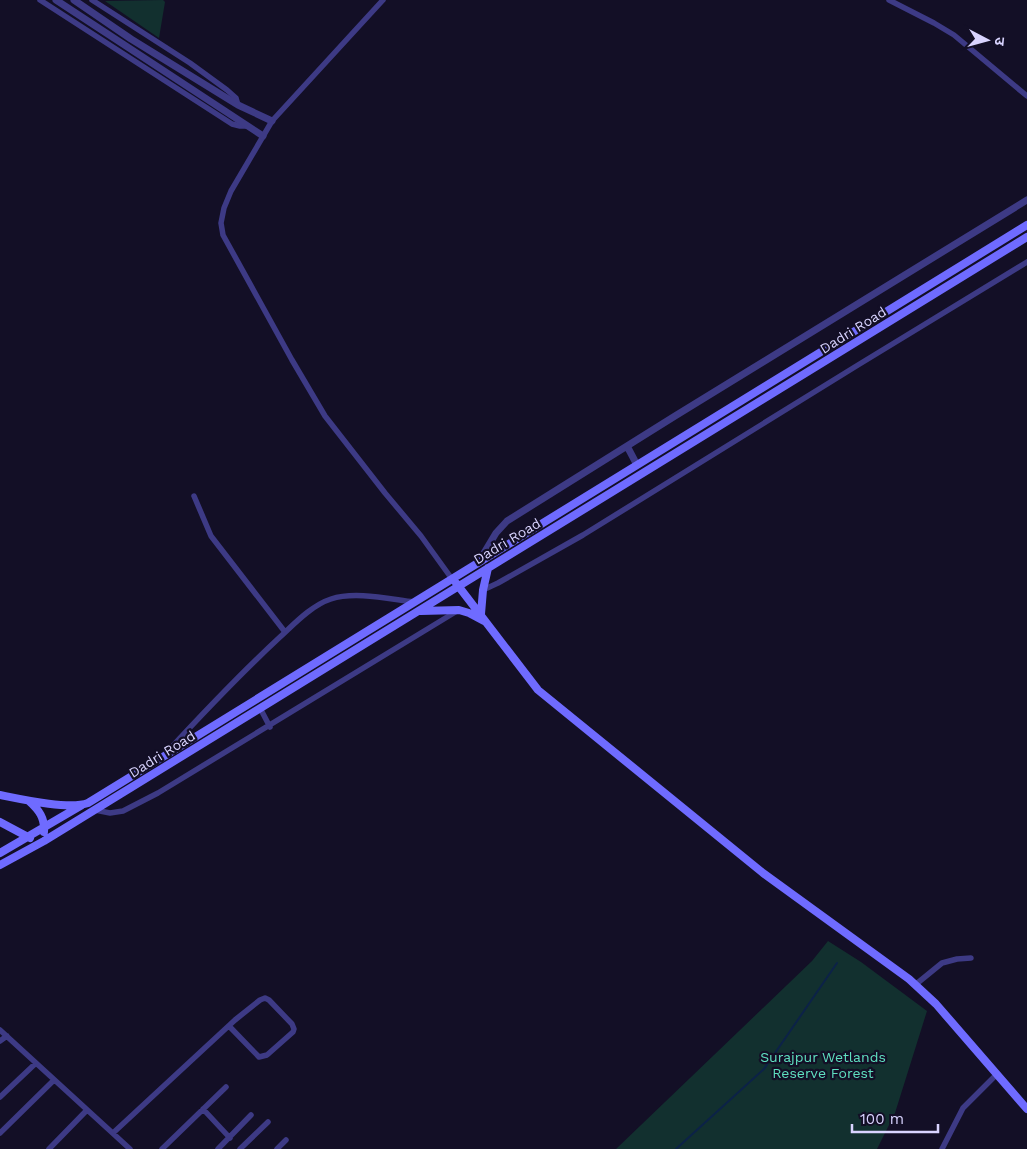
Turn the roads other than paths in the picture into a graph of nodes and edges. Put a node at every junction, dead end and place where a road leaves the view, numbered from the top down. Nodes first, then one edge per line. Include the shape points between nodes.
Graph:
1 (40, 0) edge
2 (56, 0) edge
3 (74, 0) edge
4 (92, 0) edge
5 (383, 0) edge
6 (889, 0) edge
7 (1027, 96) edge
8 (238, 106) junction
9 (272, 121) junction
10 (248, 126) junction
11 (263, 136) junction
12 (1027, 200) edge
13 (1027, 225) edge
14 (1027, 237) edge
15 (1027, 262) edge
16 (627, 446) junction
17 (638, 465) junction
18 (194, 496) dead end
19 (478, 563) junction
20 (488, 568) junction
21 (452, 579) junction
22 (458, 586) junction
23 (483, 590) junction
24 (414, 602) junction
25 (459, 610) junction
26 (418, 611) junction
27 (481, 614) junction
28 (486, 622) junction
29 (285, 632) junction
30 (262, 713) junction
31 (270, 727) junction
32 (164, 756) junction
33 (0, 795) edge
34 (29, 800) junction
35 (85, 804) junction
36 (95, 810) junction
37 (0, 822) edge
38 (44, 828) junction
39 (27, 836) junction
40 (41, 842) junction
41 (0, 853) edge
42 (0, 865) edge
43 (971, 958) dead end
44 (915, 985) junction
45 (229, 1026) junction
46 (0, 1030) edge
47 (7, 1036) junction
48 (0, 1041) edge
49 (36, 1063) junction
50 (996, 1075) junction
51 (54, 1080) junction
52 (226, 1087) dead end
53 (0, 1097) edge
54 (203, 1109) junction
55 (1027, 1109) edge
56 (87, 1110) junction
57 (251, 1115) dead end
58 (268, 1122) dead end
59 (0, 1133) edge
60 (113, 1133) junction
61 (230, 1138) junction
62 (286, 1140) dead end
63 (49, 1149) edge
64 (130, 1149) edge
65 (162, 1149) edge
66 (218, 1149) edge
67 (240, 1149) edge
68 (277, 1149) edge
69 (942, 1149) edge

1 - 10 street via 232,124
2 - 10 street
3 - 8 street
4 - 8 street via 198,68 234,95
5 - 9 street
6 - 7 street via 954,36
8 - 9 street
9 - 11 street
10 - 11 street
11 - 21 street via 224,208 223,235 325,416
12 - 16 street
13 - 17 main road, Dadri Road
14 - 20 main road, Dadri Road
15 - 23 street via 583,535
16 - 17 street
16 - 19 street via 506,521
17 - 19 main road, Dadri Road
18 - 29 street via 211,536
19 - 21 main road, Dadri Road
20 - 22 main road, Dadri Road
20 - 23 main road
21 - 22 main road
21 - 24 main road, Dadri Road
22 - 26 main road, Dadri Road
22 - 27 main road
23 - 27 main road
24 - 29 street via 382,597 332,598
24 - 32 main road, Dadri Road
25 - 26 main road
25 - 28 main road
25 - 31 street
26 - 30 main road, Dadri Road
27 - 28 main road
28 - 44 main road via 549,701 763,873
29 - 32 street via 223,691
30 - 31 street
30 - 36 main road, Dadri Road
31 - 36 street via 123,812
32 - 35 main road, Dadri Road
33 - 34 main road
34 - 35 main road
34 - 38 main road via 38,808
35 - 38 main road, Dadri Road
36 - 40 main road, Dadri Road
37 - 39 main road
38 - 39 main road, Dadri Road
38 - 40 main road
39 - 40 main road
39 - 41 main road, Dadri Road
40 - 42 main road, Dadri Road
43 - 44 street via 942,963
44 - 50 main road via 936,1004
45 - 45 street via 265,998 294,1029 267,1056 259,1057
45 - 60 street
46 - 47 street
47 - 48 street
47 - 49 street
49 - 51 street
49 - 53 street
50 - 55 main road
50 - 69 street via 963,1108
51 - 56 street
51 - 59 street
52 - 54 street
54 - 61 street
54 - 65 street
56 - 60 street
56 - 63 street
57 - 61 street
58 - 67 street
60 - 64 street
61 - 66 street
62 - 68 street

